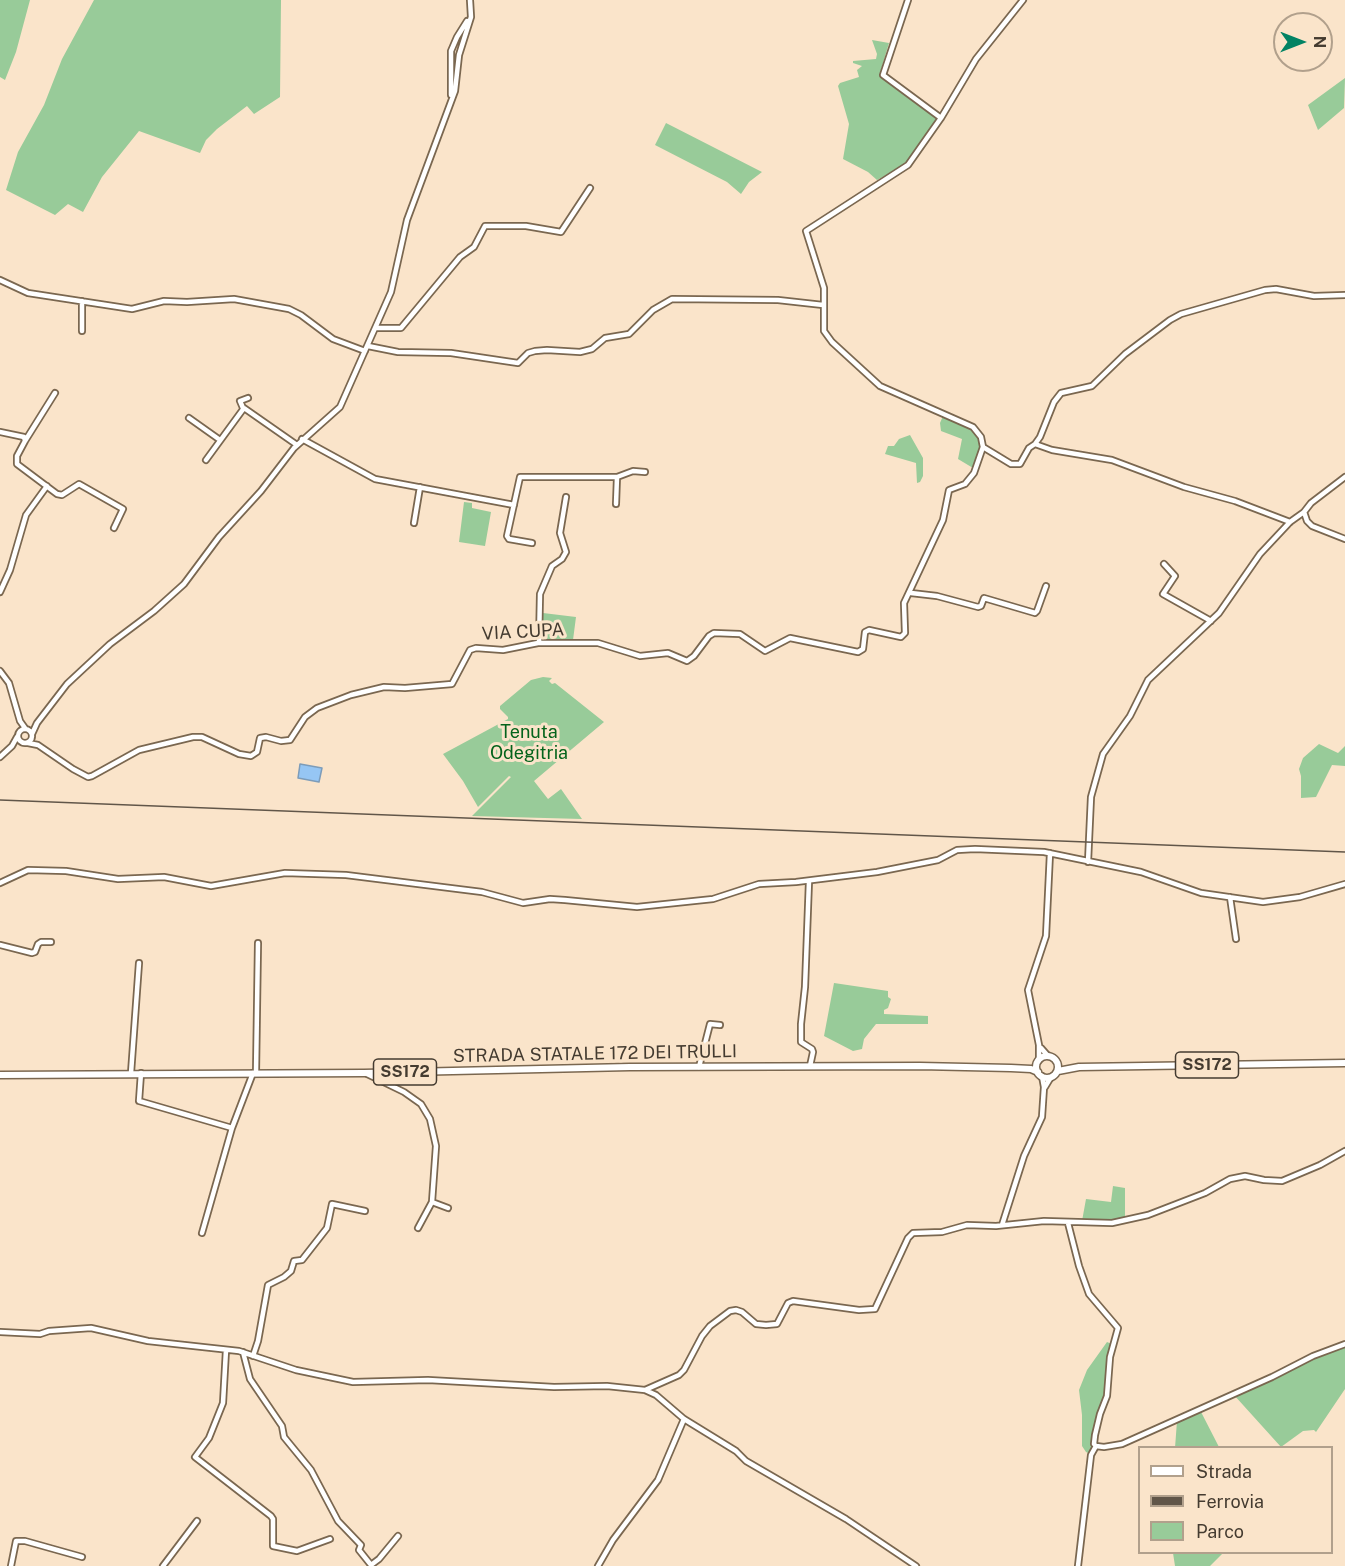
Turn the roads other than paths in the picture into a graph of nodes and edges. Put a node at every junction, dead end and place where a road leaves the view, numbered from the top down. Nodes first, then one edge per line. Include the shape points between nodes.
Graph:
1 (470, 0) edge
2 (908, 0) edge
3 (1023, 0) edge
4 (471, 13) junction
5 (450, 104) junction
6 (941, 118) junction
7 (590, 188) dead end
8 (0, 280) edge
9 (1345, 296) edge
10 (82, 301) junction
11 (823, 305) junction
12 (376, 328) junction
13 (82, 331) dead end
14 (366, 349) junction
15 (54, 393) dead end
16 (248, 398) dead end
17 (243, 408) junction
18 (189, 418) dead end
19 (0, 432) edge
20 (220, 440) junction
21 (302, 440) junction
22 (25, 441) junction
23 (1035, 444) junction
24 (297, 445) junction
25 (983, 447) junction
26 (206, 460) dead end
27 (645, 472) dead end
28 (617, 477) junction
29 (1345, 477) edge
30 (47, 486) junction
31 (420, 487) junction
32 (566, 497) dead end
33 (616, 504) dead end
34 (514, 505) junction
35 (1304, 512) junction
36 (1290, 522) junction
37 (414, 523) dead end
38 (114, 528) dead end
39 (1345, 539) edge
40 (532, 543) dead end
41 (1164, 564) dead end
42 (1046, 586) dead end
43 (0, 592) edge
44 (911, 593) junction
45 (1211, 621) junction
46 (539, 643) junction
47 (0, 671) edge
48 (38, 723) junction
49 (22, 731) junction
50 (32, 735) junction
51 (25, 743) junction
52 (38, 745) junction
53 (12, 746) junction
54 (0, 757) edge
55 (1050, 853) junction
56 (1088, 862) junction
57 (808, 881) junction
58 (0, 883) edge
59 (1345, 884) edge
60 (1230, 897) junction
61 (1236, 939) dead end
62 (51, 942) dead end
63 (258, 943) dead end
64 (0, 945) edge
65 (139, 963) dead end
66 (720, 1025) dead end
67 (1040, 1045) junction
68 (1048, 1056) junction
69 (1039, 1061) junction
70 (1345, 1063) edge
71 (810, 1066) junction
72 (699, 1067) junction
73 (1058, 1067) junction
74 (1011, 1068) junction
75 (131, 1073) junction
76 (141, 1073) junction
77 (255, 1073) junction
78 (364, 1073) junction
79 (1040, 1074) junction
80 (0, 1075) edge
81 (1051, 1077) junction
82 (1044, 1092) junction
83 (232, 1128) junction
84 (1345, 1151) edge
85 (432, 1202) junction
86 (448, 1208) dead end
87 (365, 1212) dead end
88 (1068, 1223) junction
89 (1002, 1225) junction
90 (418, 1228) dead end
91 (202, 1233) dead end
92 (0, 1332) edge
93 (1345, 1344) edge
94 (226, 1350) junction
95 (243, 1352) junction
96 (253, 1356) junction
97 (645, 1390) junction
98 (684, 1419) junction
99 (1096, 1446) junction
100 (197, 1521) dead end
101 (398, 1536) dead end
102 (330, 1539) dead end
103 (82, 1557) dead end
104 (11, 1566) edge
105 (163, 1566) edge
106 (598, 1566) edge
107 (916, 1566) edge
108 (1078, 1566) edge

1 - 4 street
2 - 6 street via 883,75
3 - 6 street via 976,59
4 - 5 street
4 - 5 street via 451,51
5 - 12 street via 407,220 393,285
6 - 11 street via 908,165 806,231 824,288
7 - 12 street via 561,232 525,226 485,226 474,247 460,256 401,328
8 - 10 street via 25,292
9 - 23 street via 1270,289 1173,318 1125,354 1092,386 1061,393
10 - 13 street
10 - 14 street via 132,309 164,301 251,302 294,311 333,339
11 - 14 street via 778,300 672,299 653,310 629,334 604,338 592,349 580,352 535,351 518,363 452,353
11 - 25 street via 824,331 869,377 880,386 973,427
12 - 14 street
14 - 21 street via 340,407
15 - 22 street
16 - 17 street via 240,401
17 - 20 street
17 - 24 street
18 - 20 street
19 - 22 street via 22,435
20 - 26 street
21 - 24 street
21 - 31 street via 375,479
22 - 30 street via 17,464
23 - 25 street via 1019,465
23 - 36 street via 1114,461
24 - 48 street via 184,584 67,684
25 - 44 street via 970,479 949,490 943,520
27 - 28 street via 633,471
28 - 33 street
28 - 34 street via 521,476
29 - 35 street
30 - 38 street via 61,495 79,484 123,509
30 - 43 street via 26,515
31 - 34 street
31 - 37 street
32 - 46 street via 560,533 566,552 552,566 540,594
34 - 40 street via 508,538
35 - 36 street
35 - 39 street via 1311,526
36 - 45 street
41 - 45 street via 1174,576 1163,594
42 - 44 street via 1035,613 984,598 978,607
44 - 46 street, VIA CUPA via 904,603 905,633 901,637 869,630 865,632 863,649 858,652 790,638 765,651 740,634 714,633 687,661 668,653 640,656 598,643
45 - 56 street via 1148,680 1130,716 1103,754 1091,797
46 - 52 street, VIA CUPA via 503,650 472,649 452,684 384,687 339,699 305,717 290,740 260,738 257,752 251,756 194,737 148,746 88,777
47 - 49 street via 11,688
48 - 49 street
48 - 50 street
49 - 50 street
49 - 51 street
49 - 53 street
50 - 51 street
50 - 52 street
51 - 52 street
51 - 53 street
53 - 54 street
55 - 56 street
55 - 57 street via 957,850 938,860
55 - 67 street via 1046,936 1028,987
56 - 60 street via 1142,872 1201,893
57 - 58 street via 759,884 713,898 637,907 550,899 523,903 482,892 326,874 285,873 211,886 164,877 118,879 28,870
57 - 71 street via 801,1042 812,1049
59 - 60 street via 1278,901
60 - 61 street
62 - 64 street via 41,942 32,953
63 - 77 street
65 - 75 street
66 - 72 street via 710,1024
67 - 68 street
67 - 69 street
68 - 69 main road, STRADA STATALE 172 DEI TRULLI
68 - 73 main road via 1055,1059
69 - 74 main road, STRADA STATALE 172 DEI TRULLI
69 - 79 main road
70 - 73 main road, SS172
71 - 72 main road, STRADA STATALE 172 DEI TRULLI / SS172
71 - 74 main road, STRADA STATALE 172 DEI TRULLI / SS172
72 - 78 main road, STRADA STATALE 172 DEI TRULLI / SS172
73 - 81 main road
74 - 79 main road, STRADA STATALE 172 DEI TRULLI / SS172 via 1031,1069
75 - 76 main road, STRADA STATALE 172 DEI TRULLI / SS172
75 - 80 main road, STRADA STATALE 172 DEI TRULLI / SS172
76 - 77 main road, STRADA STATALE 172 DEI TRULLI / SS172
76 - 83 street via 139,1101
77 - 78 main road, STRADA STATALE 172 DEI TRULLI / SS172
77 - 83 street
78 - 85 street via 404,1092 421,1104 430,1119 436,1146
79 - 81 main road, STRADA STATALE 172 DEI TRULLI
79 - 82 street
81 - 82 street
82 - 89 street via 1042,1117 1024,1156
83 - 91 street
84 - 88 street via 1282,1180 1245,1176 1230,1179 1148,1215 1112,1223
85 - 86 street
85 - 90 street
87 - 96 street via 332,1204 327,1228 302,1260 294,1260 291,1271 268,1285
88 - 89 street
88 - 99 street via 1089,1294 1118,1328
89 - 97 street via 967,1225 934,1233 913,1233 875,1309 794,1300 788,1303 777,1324 766,1325 756,1324 742,1312 730,1311 702,1336 679,1375
92 - 94 street via 40,1334 91,1328 148,1341
93 - 99 street via 1122,1444
94 - 95 street
94 - 102 street via 223,1403 209,1438 195,1457 271,1516 273,1546 297,1551
95 - 96 street
95 - 101 street via 250,1379 282,1426 284,1437 311,1470 338,1521 361,1545 359,1550 371,1565
96 - 97 street via 296,1371 353,1383 429,1380
97 - 98 street
98 - 106 street via 658,1480
98 - 107 street
99 - 108 street via 1091,1455
100 - 105 street
103 - 104 street via 16,1541

